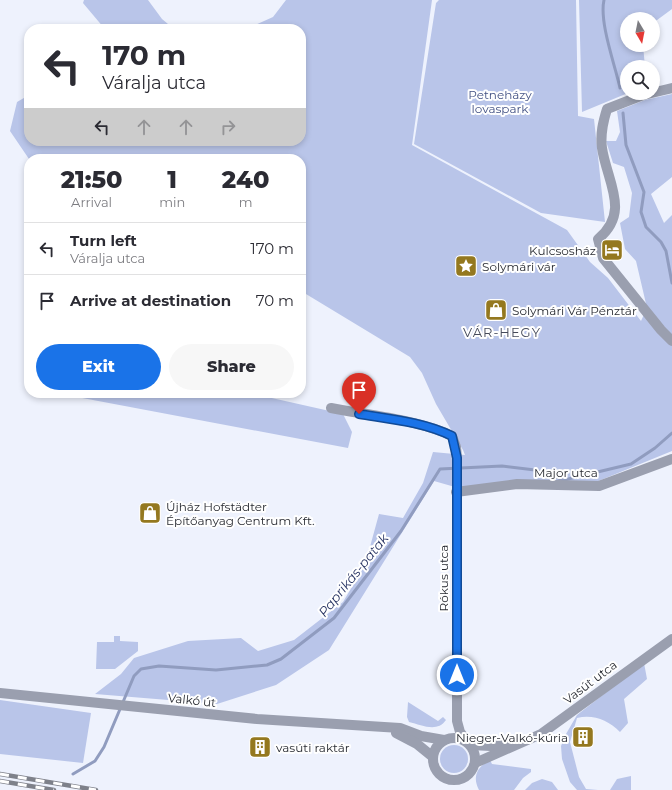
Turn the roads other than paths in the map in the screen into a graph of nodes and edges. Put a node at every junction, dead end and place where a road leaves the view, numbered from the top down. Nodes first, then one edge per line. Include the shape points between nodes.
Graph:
1 (672, 88) edge
2 (672, 340) edge
3 (331, 408) dead end
4 (672, 459) edge
5 (456, 492) junction
6 (672, 639) edge
7 (0, 693) edge
8 (457, 721) junction
9 (382, 727) junction
10 (445, 739) junction
11 (521, 742) junction
12 (468, 743) junction
13 (433, 757) junction
14 (475, 763) junction

1 - 2 street via 643,95 607,109 601,129 602,149 614,191 614,214 612,225 598,239 603,258
3 - 5 street, Rókus utca via 417,424 452,436 457,458
4 - 5 street, Major utca via 599,486 517,484
5 - 8 street, Rókus utca
6 - 11 street, Vasút utca via 541,734
7 - 9 street, Valkó út via 257,719
8 - 10 street via 453,731
8 - 12 street, Rókus utca via 460,732
9 - 10 street, Valkó út via 400,728 422,736
9 - 13 street via 408,738
10 - 12 street via 459,738
10 - 13 street via 436,747
11 - 12 street, Vasút utca via 491,746
11 - 14 street, Vasút utca
12 - 14 street via 475,753
13 - 14 street via 438,772 448,779 464,778 472,771

